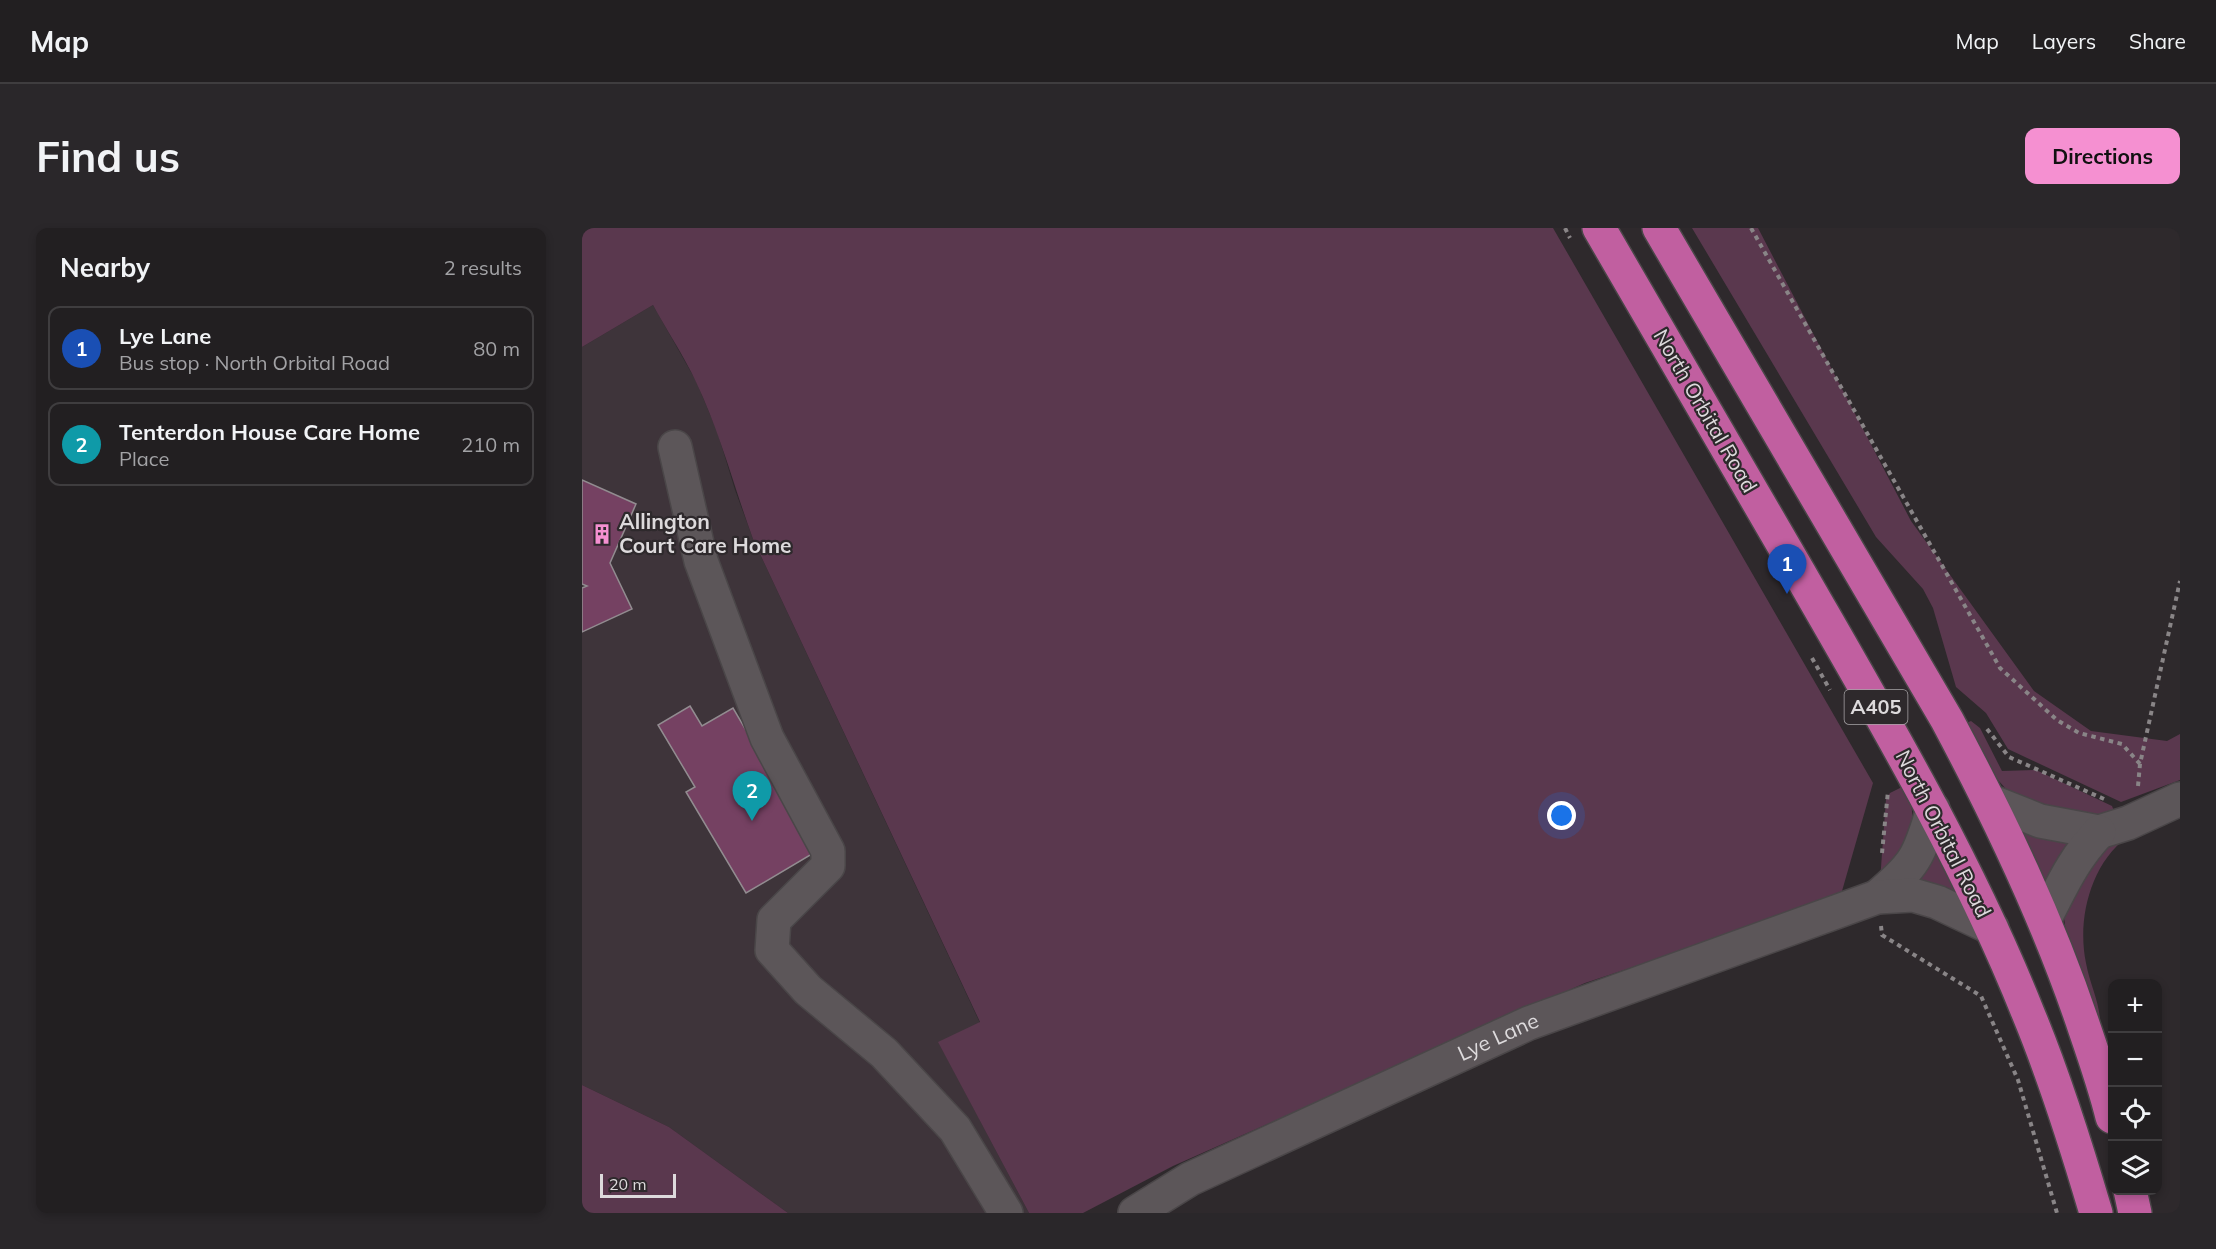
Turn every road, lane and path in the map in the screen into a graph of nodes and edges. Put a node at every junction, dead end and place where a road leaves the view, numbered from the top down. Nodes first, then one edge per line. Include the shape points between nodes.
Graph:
1 (1599, 228) edge
2 (1659, 228) edge
3 (1751, 228) edge
4 (675, 447) dead end
5 (2180, 581) edge
6 (2140, 764) junction
7 (1889, 782) dead end
8 (2138, 788) dead end
9 (2180, 799) edge
10 (1990, 801) junction
11 (1933, 809) junction
12 (2099, 832) junction
13 (1877, 897) junction
14 (2044, 920) junction
15 (1992, 928) junction
16 (2108, 1099) edge
17 (2131, 1195) edge
18 (1006, 1213) edge
19 (1136, 1213) edge
20 (2057, 1213) edge
21 (2096, 1213) edge
22 (2135, 1213) edge

1 - 11 highway, North Orbital Road / A405
2 - 10 highway, A405 via 1947,720
3 - 6 path via 2000,668 2057,720 2079,733 2122,744
4 - 18 street via 701,561 767,738 828,851 828,866 774,920 772,950 808,990 884,1053 956,1129
5 - 6 path
6 - 8 path
7 - 13 path
9 - 12 street
10 - 12 street via 2040,821
10 - 14 highway, A405
11 - 13 street, Lye Lane via 1921,850 1912,865
11 - 15 highway, North Orbital Road / A405
12 - 14 street via 2066,874
13 - 15 street, Lye Lane via 1913,895
13 - 19 street, Lye Lane via 1529,1023 1190,1179
13 - 20 path via 1882,935 1981,996 2018,1080
14 - 16 highway, A405
15 - 21 highway, North Orbital Road / A405 via 2051,1070
17 - 22 highway

